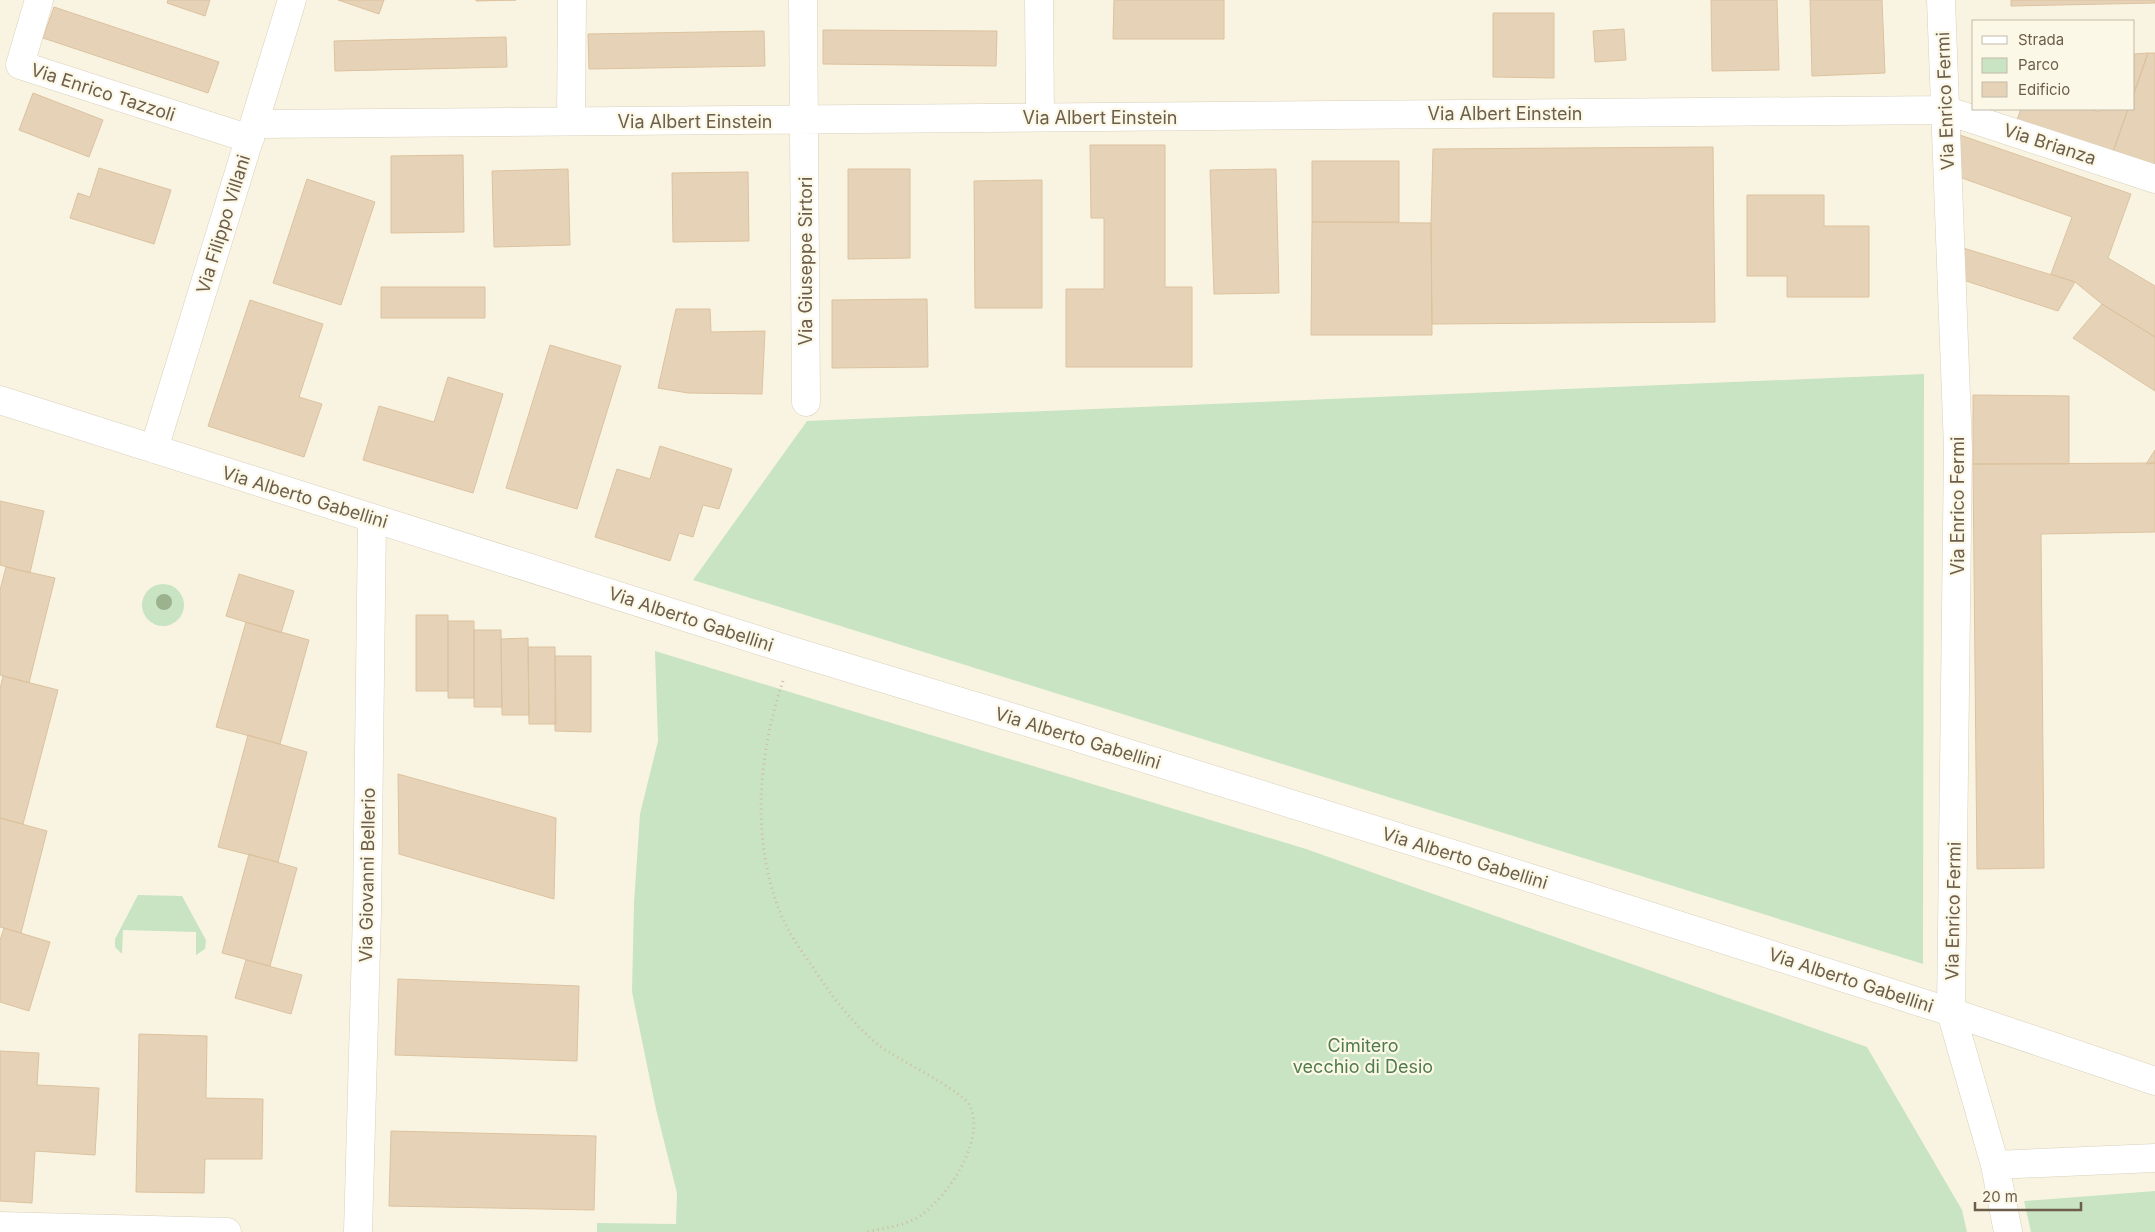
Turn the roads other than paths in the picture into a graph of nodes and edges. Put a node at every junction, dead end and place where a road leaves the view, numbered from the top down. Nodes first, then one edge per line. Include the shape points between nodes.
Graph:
1 (39, 0) edge
2 (292, 0) edge
3 (572, 0) edge
4 (803, 0) edge
5 (1040, 0) edge
6 (1941, 0) edge
7 (1945, 110) junction
8 (1040, 117) junction
9 (804, 120) junction
10 (571, 121) junction
11 (252, 131) junction
12 (2155, 179) edge
13 (0, 400) edge
14 (806, 402) dead end
15 (154, 449) junction
16 (372, 519) junction
17 (1951, 1012) junction
18 (2155, 1080) edge
19 (2155, 1158) edge
20 (1994, 1165) junction
21 (0, 1226) edge
22 (72, 1230) edge
23 (227, 1232) edge
24 (358, 1232) edge
25 (2008, 1232) edge

1 - 11 street, Via Enrico Tazzoli via 20,65
2 - 11 street, Via Filippo Villani
3 - 10 street
4 - 9 street, Via Giuseppe Sirtori
5 - 8 street
6 - 7 street, Via Enrico Fermi
7 - 8 street, Via Albert Einstein
7 - 12 street, Via Brianza
7 - 17 street, Via Enrico Fermi via 1958,448
8 - 9 street, Via Albert Einstein
9 - 10 street, Via Albert Einstein
9 - 14 street, Via Giuseppe Sirtori
10 - 11 street, Via Albert Einstein
11 - 15 street, Via Filippo Villani
13 - 15 street, Via Alberto Gabellini
15 - 16 street, Via Alberto Gabellini
16 - 17 street, Via Alberto Gabellini via 1524,876
16 - 24 street, Via Giovanni Bellerio via 367,912
17 - 18 street, Via Alberto Gabellini
17 - 20 street, Via Enrico Fermi
19 - 20 street
20 - 25 street, Via Enrico Fermi
21 - 22 street
22 - 23 street

